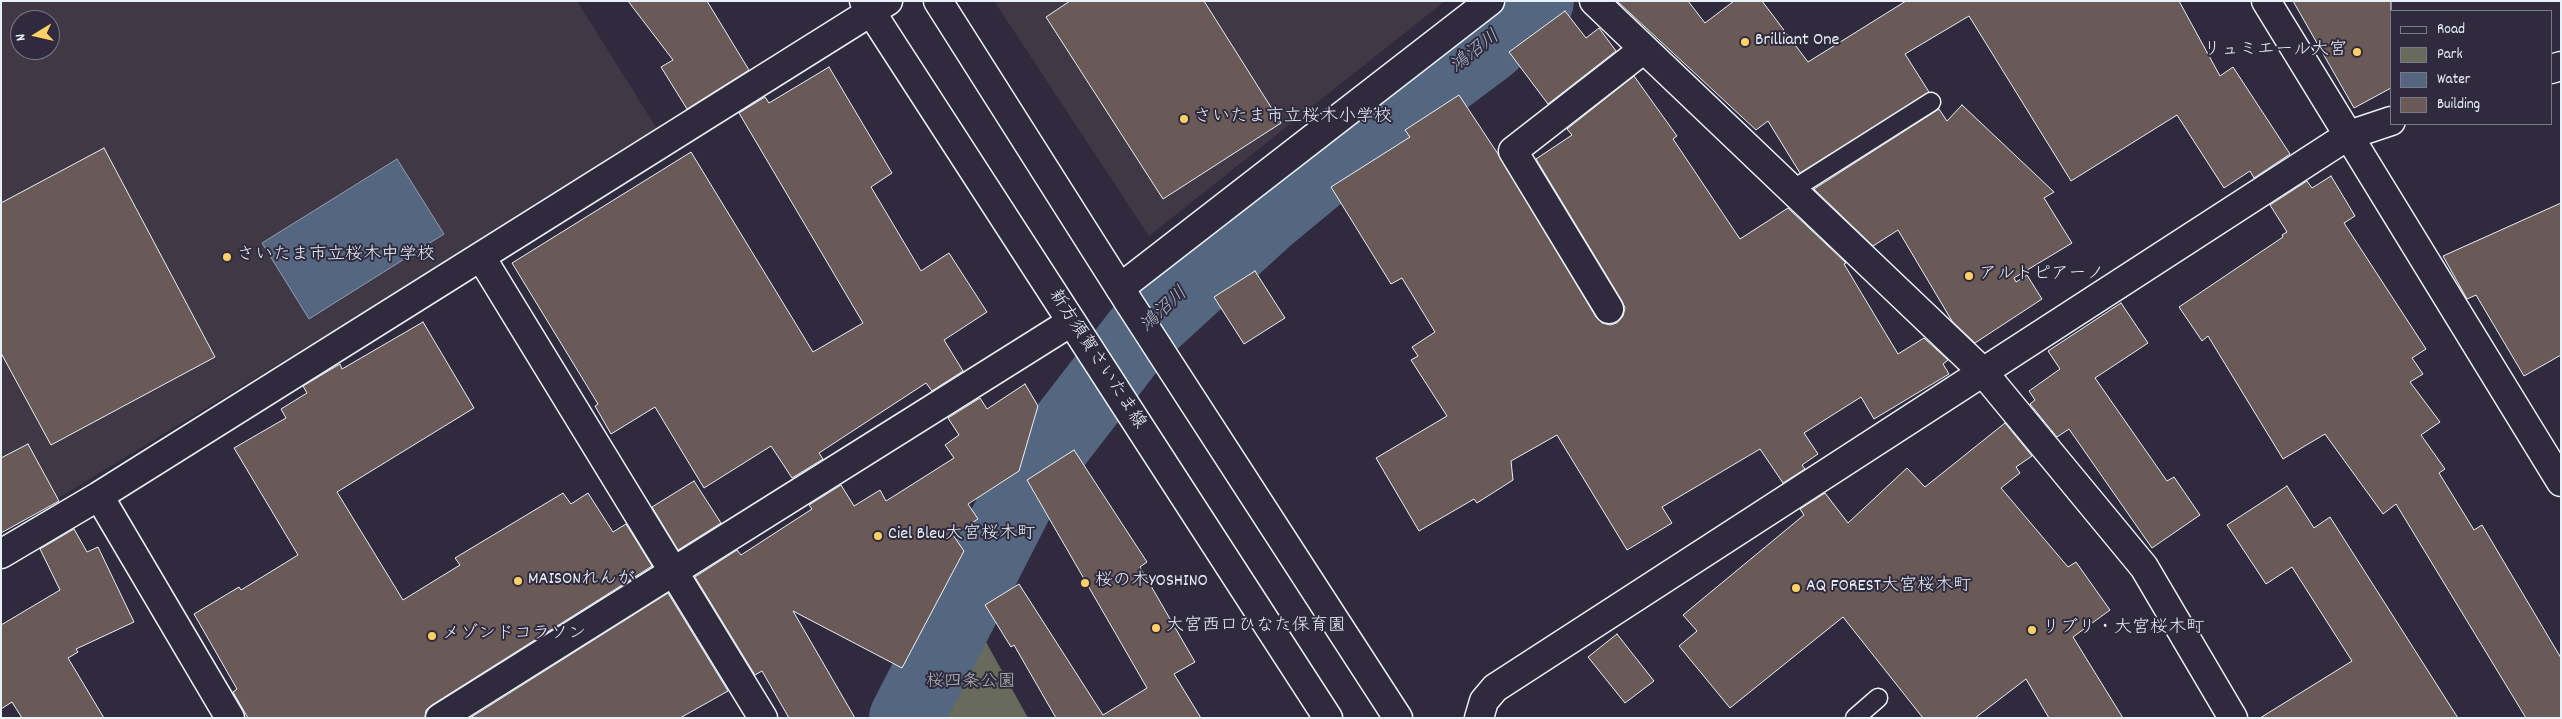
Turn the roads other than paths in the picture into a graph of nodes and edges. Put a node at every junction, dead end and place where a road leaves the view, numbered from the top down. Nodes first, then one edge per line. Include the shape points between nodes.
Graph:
1 (938, 1) edge
2 (1490, 1) edge
3 (1594, 1) edge
4 (2266, 1) edge
5 (875, 5) edge
6 (1644, 49) junction
7 (1931, 102) dead end
8 (2390, 121) edge
9 (2349, 135) junction
10 (1792, 190) junction
11 (481, 257) junction
12 (1125, 296) junction
13 (1609, 309) dead end
14 (1077, 330) junction
15 (1983, 372) junction
16 (2561, 482) edge
17 (98, 496) junction
18 (1, 554) edge
19 (673, 573) junction
20 (1878, 698) dead end
21 (230, 718) edge
22 (440, 718) edge
23 (763, 718) edge
24 (1328, 718) edge
25 (1398, 718) edge
26 (1479, 718) edge
27 (1855, 718) edge
28 (2233, 718) edge

1 - 12 street
2 - 12 street
3 - 6 street
4 - 9 street
5 - 11 street
5 - 14 street, 新方須賀さいたま線
6 - 10 street
6 - 13 street via 1513,151
7 - 10 lane
8 - 9 street
9 - 15 street
9 - 16 street
10 - 15 street
11 - 17 street
11 - 19 street
12 - 25 street
14 - 19 street
14 - 24 street, 新方須賀さいたま線
15 - 26 street via 1495,688 1484,701
15 - 28 street via 2144,567
17 - 18 street
17 - 21 street
19 - 22 street
19 - 23 street
20 - 27 lane

